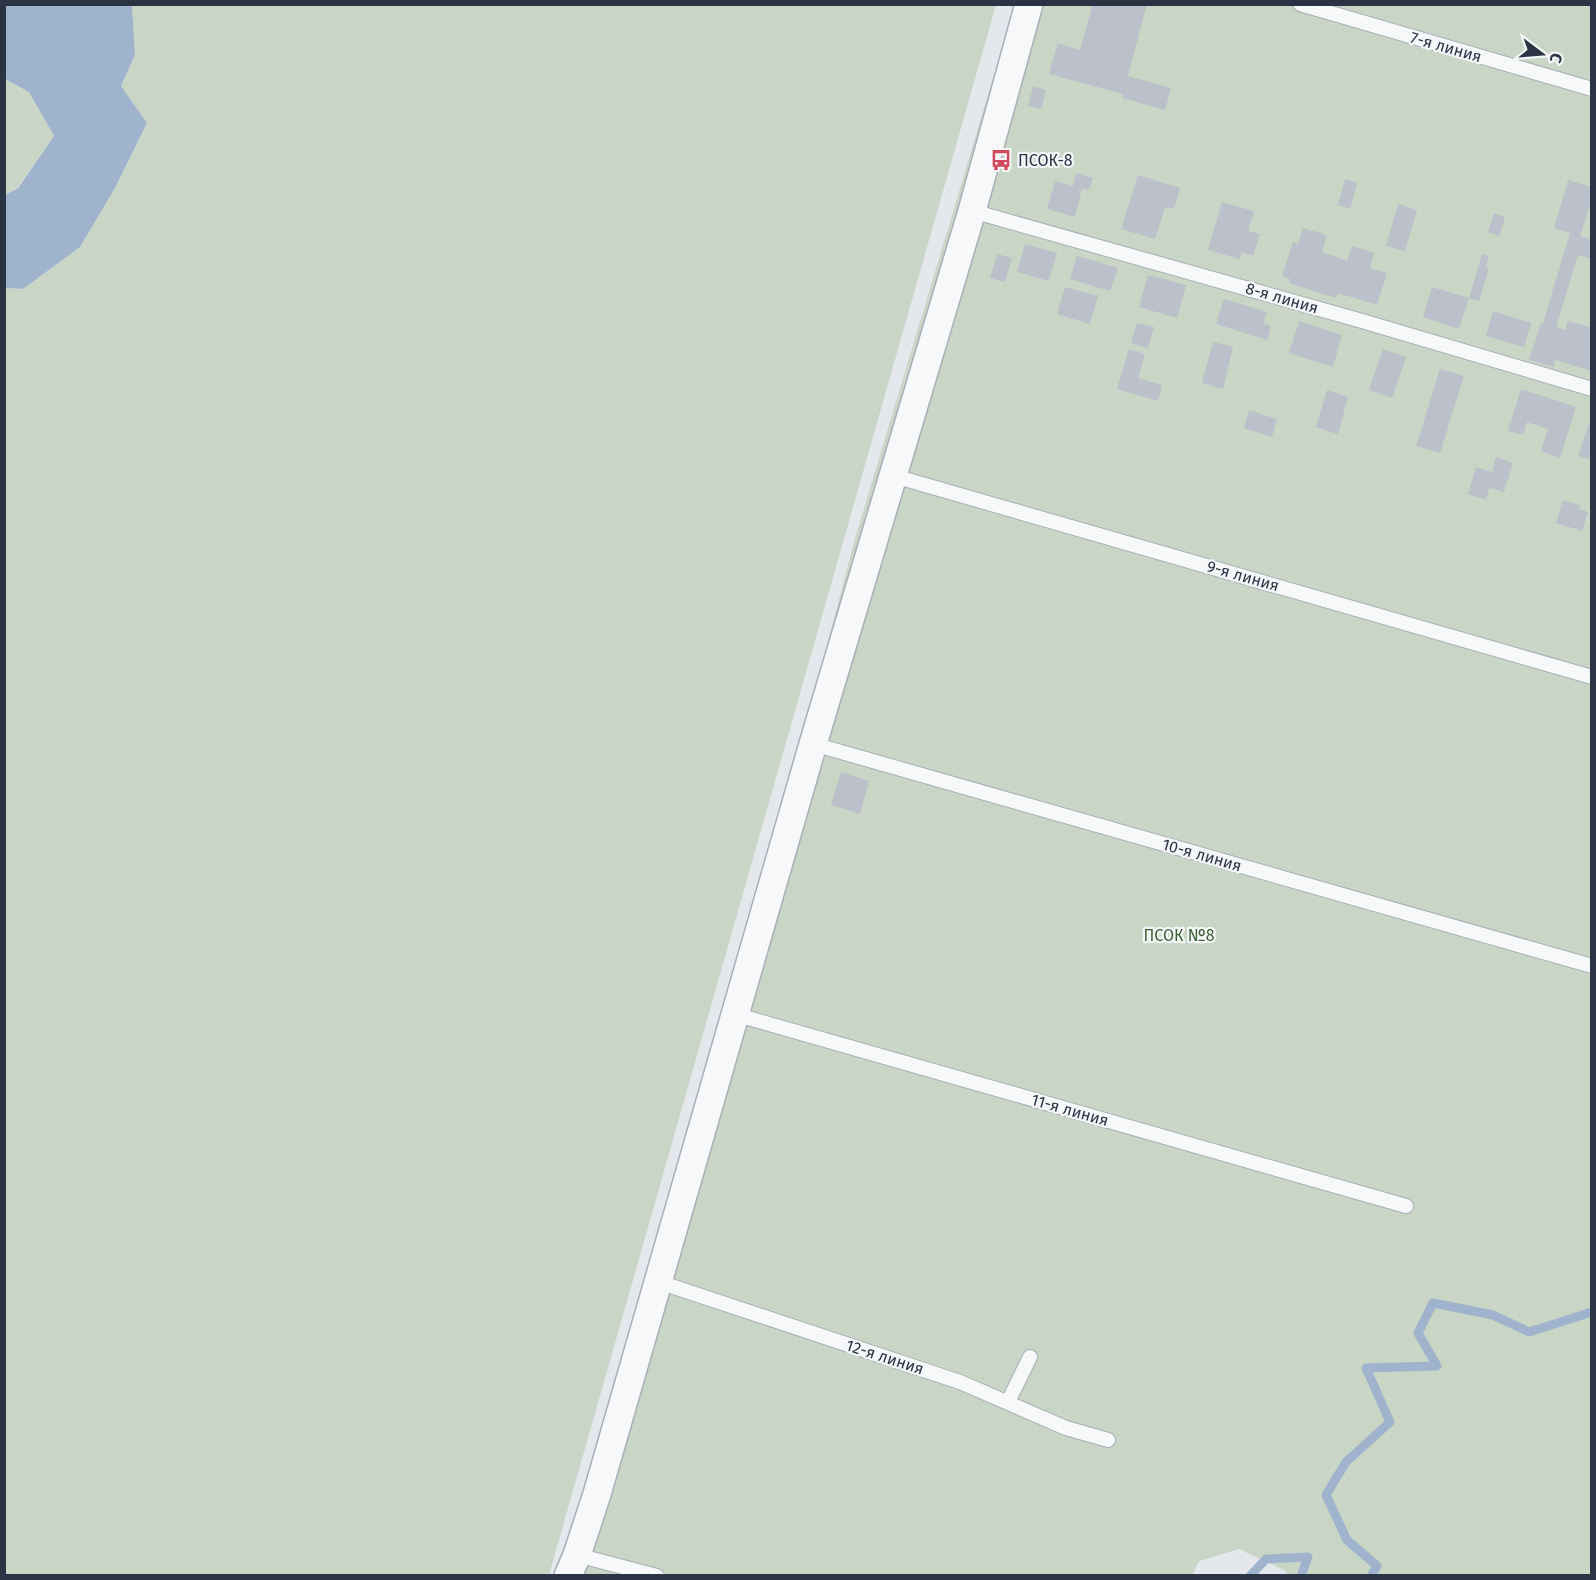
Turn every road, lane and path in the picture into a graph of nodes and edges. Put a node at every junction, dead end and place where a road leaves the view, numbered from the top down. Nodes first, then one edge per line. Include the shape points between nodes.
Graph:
1 (1029, 4) edge
2 (1300, 4) edge
3 (1592, 89) edge
4 (972, 211) junction
5 (1592, 389) edge
6 (894, 476) junction
7 (1592, 677) edge
8 (813, 744) junction
9 (1592, 966) edge
10 (734, 1014) junction
11 (1406, 1206) dead end
12 (659, 1281) junction
13 (1030, 1357) dead end
14 (1008, 1402) junction
15 (1108, 1440) dead end
16 (573, 1569) edge
17 (657, 1575) edge

1 - 4 street
2 - 3 lane, 7-я линия
4 - 5 lane, 8-я линия
4 - 6 street
6 - 7 lane, 9-я линия
6 - 8 street
8 - 9 lane, 10-я линия
8 - 10 street
10 - 11 lane, 11-я линия
10 - 12 street
12 - 14 lane, 12-я линия via 960,1382
12 - 16 street
13 - 14 lane
14 - 15 lane, 12-я линия via 1066,1428
16 - 17 lane

